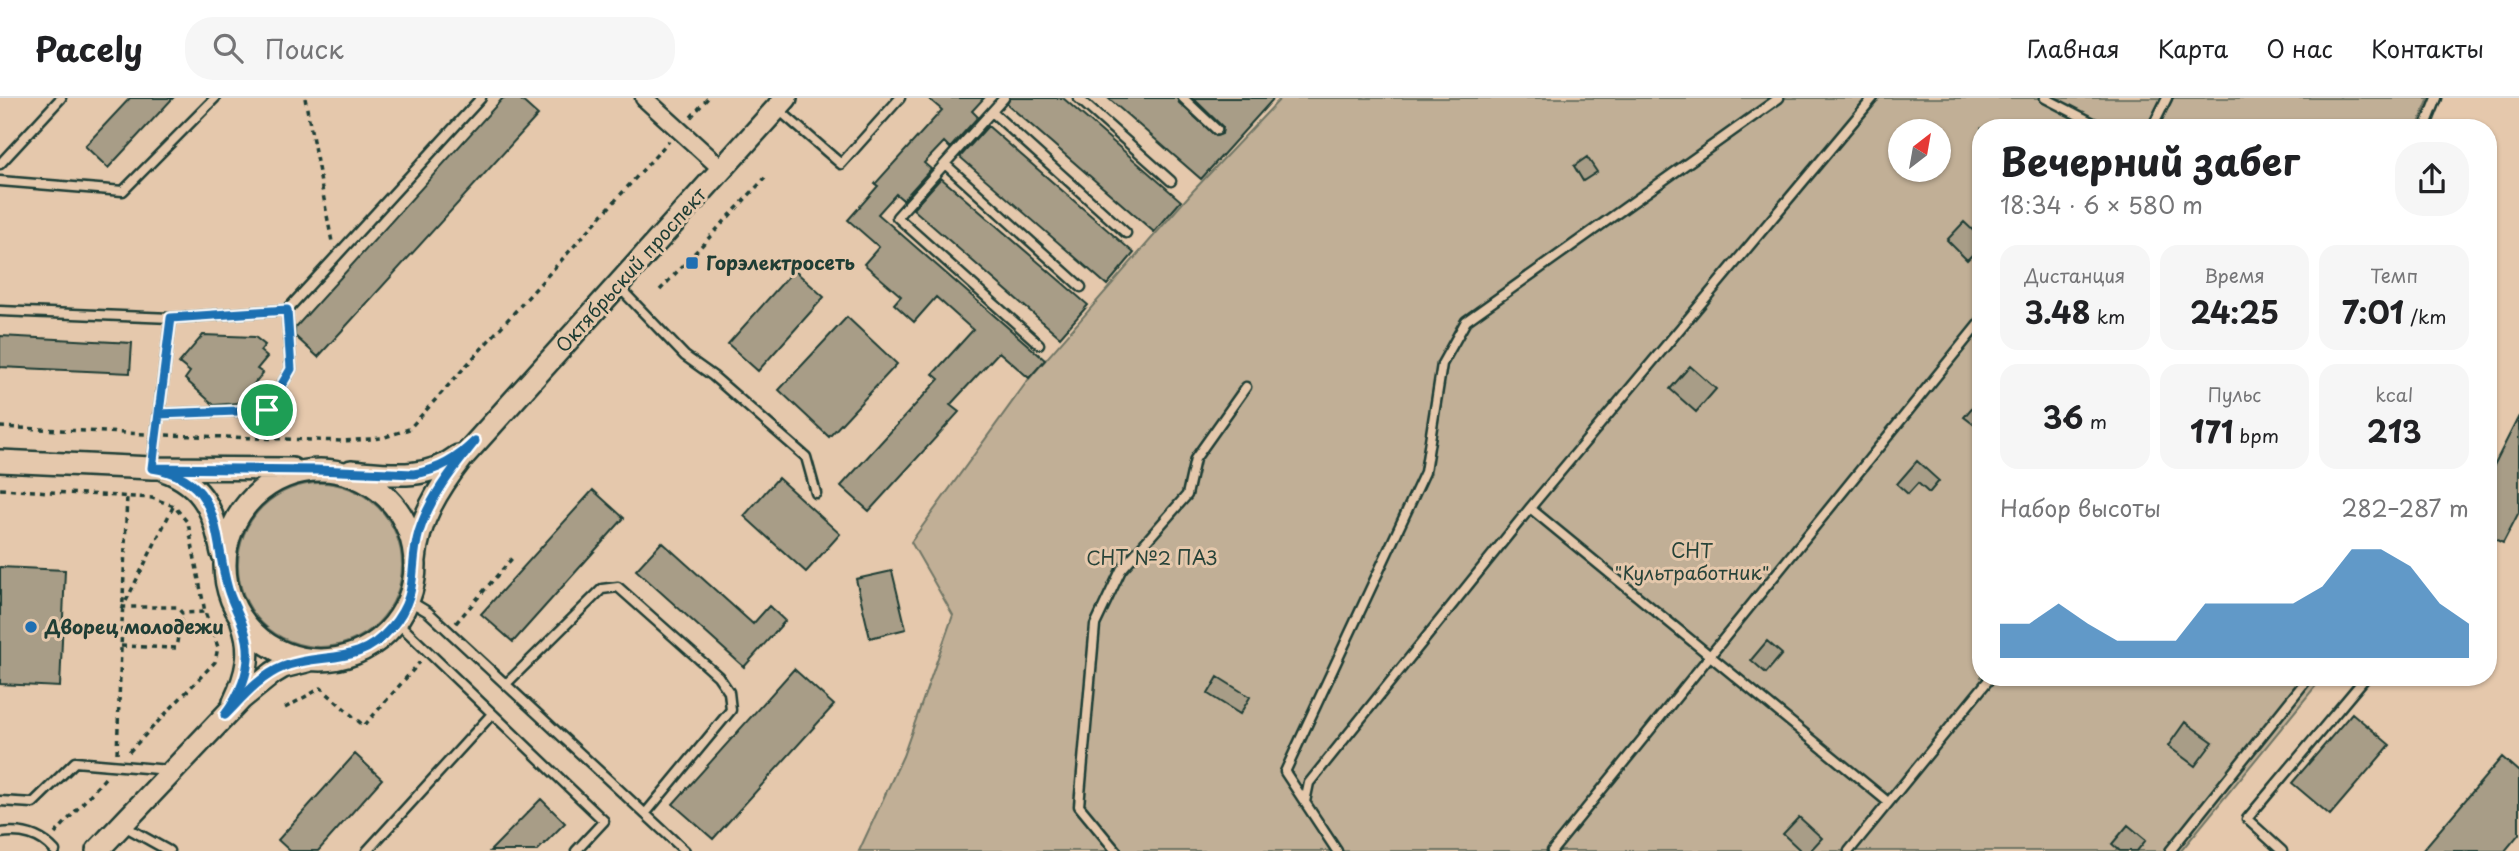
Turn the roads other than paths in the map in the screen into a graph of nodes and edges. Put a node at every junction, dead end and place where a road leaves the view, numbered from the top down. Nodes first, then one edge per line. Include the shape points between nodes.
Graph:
1 (61, 98) edge
2 (215, 98) edge
3 (481, 98) edge
4 (644, 98) edge
5 (900, 98) edge
6 (1004, 98) edge
7 (1078, 98) edge
8 (1183, 98) edge
9 (1779, 98) edge
10 (1873, 98) edge
11 (2045, 98) edge
12 (2167, 98) edge
13 (2437, 98) edge
14 (781, 103) edge
15 (992, 112) junction
16 (2085, 119) edge
17 (2156, 119) edge
18 (2429, 119) edge
19 (1217, 130) dead end
20 (0, 164) edge
21 (945, 164) junction
22 (722, 169) junction
23 (0, 181) edge
24 (1171, 181) dead end
25 (1126, 233) dead end
26 (617, 285) junction
27 (1081, 287) dead end
28 (287, 310) junction
29 (0, 311) edge
30 (171, 318) junction
31 (1972, 332) edge
32 (1039, 344) dead end
33 (1246, 387) dead end
34 (159, 414) junction
35 (475, 441) junction
36 (0, 461) edge
37 (152, 468) junction
38 (324, 470) junction
39 (816, 493) dead end
40 (1530, 508) junction
41 (415, 560) junction
42 (224, 569) junction
43 (408, 600) junction
44 (233, 605) junction
45 (396, 621) junction
46 (1711, 655) junction
47 (324, 660) junction
48 (506, 684) junction
49 (1984, 686) edge
50 (2302, 686) edge
51 (2358, 686) edge
52 (492, 714) junction
53 (225, 715) junction
54 (173, 771) junction
55 (0, 802) edge
56 (1305, 802) junction
57 (1888, 802) junction
58 (645, 814) junction
59 (122, 825) junction
60 (0, 833) edge
61 (55, 851) edge
62 (97, 851) edge
63 (169, 851) edge
64 (367, 851) edge
65 (576, 851) edge
66 (685, 851) edge
67 (1116, 851) edge
68 (1336, 851) edge
69 (1552, 851) edge
70 (1849, 851) edge
71 (2170, 851) edge
72 (2282, 851) edge

1 - 20 lane
2 - 23 lane via 124,191
3 - 28 lane
4 - 22 street
5 - 14 lane via 841,164
6 - 15 lane
7 - 24 lane
8 - 19 lane
9 - 56 lane via 1466,321 1442,364 1425,472 1285,772
10 - 40 lane
11 - 16 lane
12 - 17 lane
13 - 18 lane
14 - 22 main road, Октябрьский проспект
15 - 21 lane
15 - 25 lane
21 - 27 lane
21 - 32 lane via 897,217
22 - 26 main road, Октябрьский проспект
26 - 35 main road, Октябрьский проспект
26 - 39 lane via 685,356 806,457
28 - 30 lane
28 - 34 lane via 291,369 267,410
29 - 30 lane
30 - 34 lane
31 - 46 lane
33 - 67 lane via 1195,459 1187,495 1121,570 1095,625 1079,806
34 - 37 lane
35 - 38 main road, Октябрьский проспект via 451,461 427,472
35 - 41 main road, Октябрьский проспект via 432,502
36 - 37 main road
37 - 38 main road
37 - 42 main road via 175,475 200,494 214,518
38 - 41 main road via 351,474 390,501 406,524
38 - 42 main road via 280,478 249,500 230,533
40 - 46 lane
40 - 56 lane via 1308,783
41 - 43 main road
42 - 44 main road
43 - 45 main road
43 - 48 lane via 428,612
44 - 47 main road via 254,634 270,646 304,659
44 - 53 main road via 246,632 249,652 240,691
45 - 47 main road via 361,651
45 - 52 lane
46 - 57 lane
46 - 69 lane
47 - 53 main road via 296,663 272,673
48 - 58 lane
48 - 58 lane via 602,589 618,587 718,676 729,692 731,710
49 - 57 lane
50 - 71 lane
51 - 72 lane via 2247,819
52 - 64 lane
52 - 65 lane via 604,821
53 - 54 main road
54 - 55 lane via 75,762 33,803
54 - 59 main road
56 - 68 lane
57 - 70 lane
58 - 66 lane
59 - 62 main road
59 - 63 lane
60 - 61 lane via 30,833

